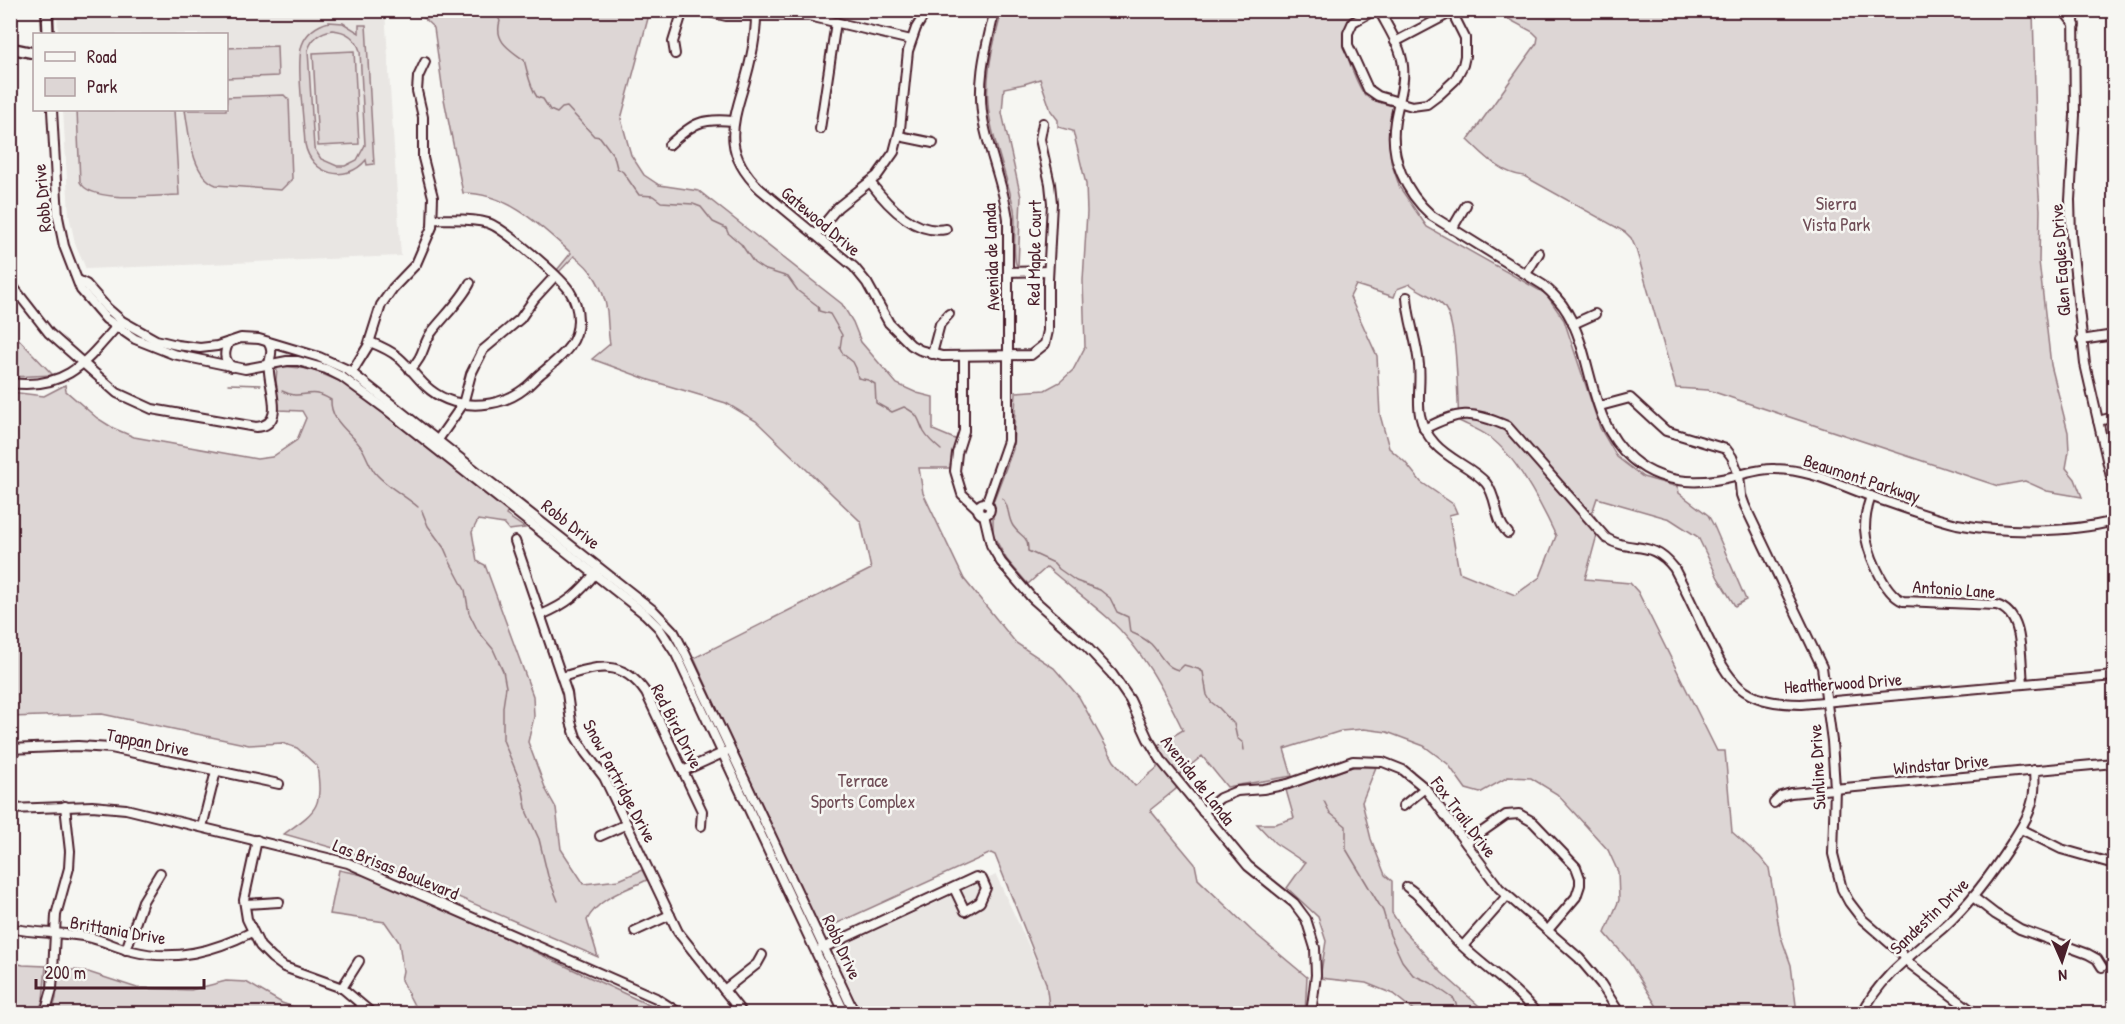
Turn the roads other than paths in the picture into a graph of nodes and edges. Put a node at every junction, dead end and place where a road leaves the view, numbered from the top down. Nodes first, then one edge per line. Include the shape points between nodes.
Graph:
1 (47, 10) edge
2 (683, 10) edge
3 (700, 10) edge
4 (927, 10) edge
5 (995, 10) edge
6 (1377, 10) edge
7 (1385, 10) edge
8 (2063, 10) edge
9 (2074, 10) edge
10 (1452, 12) edge
11 (756, 15) junction
12 (836, 22) junction
13 (2075, 25) junction
14 (48, 33) edge
15 (911, 40) junction
16 (1397, 41) junction
17 (10, 48) edge
18 (33, 53) edge
19 (675, 54) dead end
20 (425, 62) dead end
21 (1401, 103) junction
22 (52, 111) edge
23 (733, 122) junction
24 (1043, 123) dead end
25 (820, 129) dead end
26 (899, 136) junction
27 (933, 143) dead end
28 (669, 145) dead end
29 (870, 182) junction
30 (1466, 205) dead end
31 (434, 219) junction
32 (1453, 227) junction
33 (946, 229) dead end
34 (815, 235) junction
35 (1539, 253) dead end
36 (1048, 271) junction
37 (1008, 272) junction
38 (1528, 272) junction
39 (555, 276) junction
40 (10, 283) edge
41 (470, 283) dead end
42 (1407, 297) dead end
43 (949, 314) dead end
44 (1595, 314) dead end
45 (1576, 323) junction
46 (119, 324) junction
47 (2115, 335) edge
48 (2081, 340) junction
49 (230, 342) junction
50 (268, 342) junction
51 (370, 342) junction
52 (932, 354) junction
53 (1009, 356) junction
54 (964, 357) junction
55 (83, 364) junction
56 (269, 365) junction
57 (232, 367) junction
58 (410, 370) junction
59 (352, 372) junction
60 (10, 382) edge
61 (463, 404) junction
62 (1600, 406) junction
63 (2115, 417) edge
64 (2098, 421) junction
65 (1424, 429) junction
66 (435, 444) junction
67 (1738, 475) junction
68 (2115, 490) edge
69 (1871, 496) junction
70 (981, 512) junction
71 (2115, 521) edge
72 (1508, 533) dead end
73 (515, 541) dead end
74 (599, 567) junction
75 (594, 575) junction
76 (541, 615) junction
77 (2115, 676) edge
78 (562, 677) junction
79 (2023, 683) junction
80 (1827, 701) junction
81 (10, 749) edge
82 (727, 752) junction
83 (2115, 763) edge
84 (2034, 770) junction
85 (216, 771) junction
86 (683, 771) junction
87 (279, 784) dead end
88 (1425, 788) junction
89 (1835, 788) junction
90 (1774, 803) dead end
91 (66, 806) junction
92 (1403, 806) dead end
93 (10, 809) edge
94 (1203, 812) junction
95 (627, 824) junction
96 (700, 826) dead end
97 (202, 827) junction
98 (2021, 829) junction
99 (600, 836) dead end
100 (257, 840) junction
101 (1466, 843) junction
102 (2115, 864) edge
103 (160, 873) dead end
104 (1407, 887) dead end
105 (954, 888) junction
106 (1507, 896) junction
107 (1973, 897) junction
108 (279, 902) dead end
109 (244, 904) junction
110 (670, 915) junction
111 (10, 928) edge
112 (1548, 930) junction
113 (252, 932) junction
114 (635, 932) dead end
115 (55, 935) junction
116 (1463, 946) junction
117 (825, 947) junction
118 (126, 950) junction
119 (816, 951) junction
120 (762, 955) dead end
121 (1905, 959) junction
122 (359, 961) dead end
123 (2102, 967) dead end
124 (342, 988) junction
125 (724, 990) junction
126 (1973, 1013) edge
127 (45, 1014) edge
128 (373, 1014) edge
129 (681, 1014) edge
130 (743, 1014) edge
131 (846, 1014) edge
132 (855, 1014) edge
133 (1311, 1014) edge
134 (1537, 1014) edge
135 (1620, 1014) edge
136 (1862, 1014) edge

1 - 14 main road
2 - 19 street via 673,42
3 - 11 street via 726,16
4 - 15 street
5 - 37 street, Avenida de Landa via 982,68 980,99 1006,204
6 - 16 street, Beaumont Parkway
6 - 21 street via 1353,22 1348,45 1368,89
7 - 16 street, Beaumont Parkway
8 - 13 street
9 - 13 street, Glen Eagles Drive
10 - 16 street
10 - 21 street via 1465,38 1460,73 1427,104
11 - 12 street via 798,14
11 - 23 street, Gatewood Drive
12 - 15 street
12 - 25 street
13 - 48 street, Glen Eagles Drive via 2070,200
15 - 26 street
16 - 21 street, Beaumont Parkway via 1403,68
17 - 18 main road
20 - 31 street via 417,91
21 - 32 street, Beaumont Parkway via 1394,137 1401,172 1424,209
22 - 46 street, Robb Drive via 58,217 64,246 85,296
23 - 28 street via 699,122
23 - 34 street, Gatewood Drive via 733,142 745,172
24 - 36 street, Red Maple Court via 1040,139 1052,203
26 - 27 street
26 - 29 street via 889,160
29 - 33 street via 889,206 909,220 933,232
29 - 34 street via 838,207
30 - 32 street
31 - 39 street via 479,221 495,226
31 - 51 street via 416,264 381,305
32 - 38 street, Beaumont Parkway
34 - 52 street, Gatewood Drive via 861,274 895,332
35 - 38 street
36 - 37 street
36 - 53 street, Red Maple Court via 1046,342 1034,354
37 - 53 street, Avenida de Landa
38 - 45 street, Beaumont Parkway via 1552,292
39 - 61 street via 520,320 483,350
39 - 61 street via 575,301 578,320 573,341 558,360 516,394 488,404
40 - 55 street via 49,333
41 - 58 street via 430,334 421,358
42 - 65 street via 1419,366 1419,411
43 - 52 street via 940,324
44 - 45 street
45 - 62 street, Beaumont Parkway
46 - 49 street, Robb Drive via 177,345 200,348
46 - 55 street
46 - 57 street, Robb Drive via 135,339 166,352
47 - 48 street
48 - 64 street, Glen Eagles Drive
49 - 50 street, Robb Drive via 249,338
49 - 57 street via 225,356
50 - 56 street via 272,351
50 - 59 street, Robb Drive via 319,357
51 - 58 street via 396,356
51 - 59 street
52 - 54 street, Gatewood Drive
53 - 54 street, Gatewood Drive
53 - 70 street, Avenida de Landa via 1008,441
54 - 70 street via 964,431 955,471 962,494
55 - 56 street via 117,393 140,405 256,427 267,424 273,416
55 - 60 street via 64,377 42,383
56 - 57 street, Robb Drive
56 - 66 street, Robb Drive via 298,361 333,372
58 - 61 street via 433,392
59 - 66 street, Robb Drive
61 - 66 street
62 - 67 street, Sunline Drive via 1630,398 1666,431 1726,449
62 - 67 street, Beaumont Parkway via 1622,448 1650,471 1693,482
63 - 64 street
64 - 68 street, Glen Eagles Drive
65 - 72 street via 1435,445 1487,485 1502,528
65 - 80 street, Heatherwood Drive via 1457,414 1507,426 1606,538 1622,545 1648,548 1667,559 1723,670 1739,687 1777,704
66 - 74 street, Robb Drive
66 - 75 street, Robb Drive
67 - 69 street, Beaumont Parkway via 1785,469
67 - 80 street, Sunline Drive via 1745,506 1818,656
69 - 71 street, Beaumont Parkway via 1950,522 1983,527 2062,530
69 - 79 street, Antonio Lane via 1866,540 1888,590 1903,601 1996,605 2007,610 2017,624
70 - 94 street, Avenida de Landa via 1001,562 1032,598 1112,674 1158,756
73 - 76 street, Snow Partridge Drive
74 - 75 street
74 - 82 street, Robb Drive via 654,610 674,632
75 - 76 street via 573,598
75 - 82 street, Robb Drive via 645,614 665,636
76 - 78 street, Snow Partridge Drive
77 - 79 street, Heatherwood Drive
78 - 86 street, Red Bird Drive via 606,667 636,680
78 - 95 street, Snow Partridge Drive via 576,737 604,777
79 - 80 street, Heatherwood Drive
80 - 89 street, Sunline Drive
81 - 85 street, Tappan Drive via 95,746
82 - 86 street
82 - 117 street, Robb Drive
82 - 119 street, Robb Drive
83 - 84 street, Windstar Drive
84 - 89 street, Windstar Drive
84 - 98 street, Sandestin Drive via 2034,796
85 - 87 street, Tappan Drive
85 - 97 street
86 - 96 street, Red Bird Drive via 702,811
88 - 92 street
88 - 94 street, Fox Trail Drive via 1394,765 1353,761 1288,784 1237,790
88 - 101 street, Fox Trail Drive
89 - 90 street, Windstar Drive via 1791,793
89 - 121 street, Sunline Drive via 1833,854 1842,889 1862,919
91 - 93 street, Las Brisas Boulevard
91 - 97 street, Las Brisas Boulevard via 126,809
91 - 115 street via 70,860
94 - 133 street, Avenida de Landa via 1248,866 1294,903 1306,919 1315,948
95 - 99 street
95 - 110 street, Snow Partridge Drive
97 - 100 street, Las Brisas Boulevard
98 - 102 street via 2061,849
98 - 107 street, Sandestin Drive
100 - 109 street
100 - 129 street, Las Brisas Boulevard via 366,869 656,998
101 - 106 street, Fox Trail Drive
101 - 112 street via 1501,817 1519,814 1530,819 1562,852 1576,867 1580,885 1576,897
103 - 118 street via 141,908
104 - 116 street via 1420,895
105 - 105 street via 965,911 980,903 986,888 982,879 976,878
105 - 117 street
106 - 112 street, Fox Trail Drive
106 - 116 street
107 - 121 street, Sandestin Drive
107 - 123 street via 2020,929 2088,954
108 - 109 street
109 - 113 street
110 - 114 street
110 - 125 street, Snow Partridge Drive via 684,940
111 - 115 street, Brittania Drive
112 - 135 street, Fox Trail Drive via 1590,970
113 - 118 street, Brittania Drive via 218,947 187,954 153,955
113 - 124 street via 260,946 279,963
115 - 118 street, Brittania Drive via 89,937
115 - 127 street via 52,989
116 - 134 street
117 - 119 street
117 - 132 street, Robb Drive
119 - 131 street, Robb Drive
120 - 125 street
121 - 126 street, Sunline Drive
121 - 136 street, Sandestin Drive via 1875,992
122 - 124 street
124 - 128 street
125 - 130 street, Snow Partridge Drive

